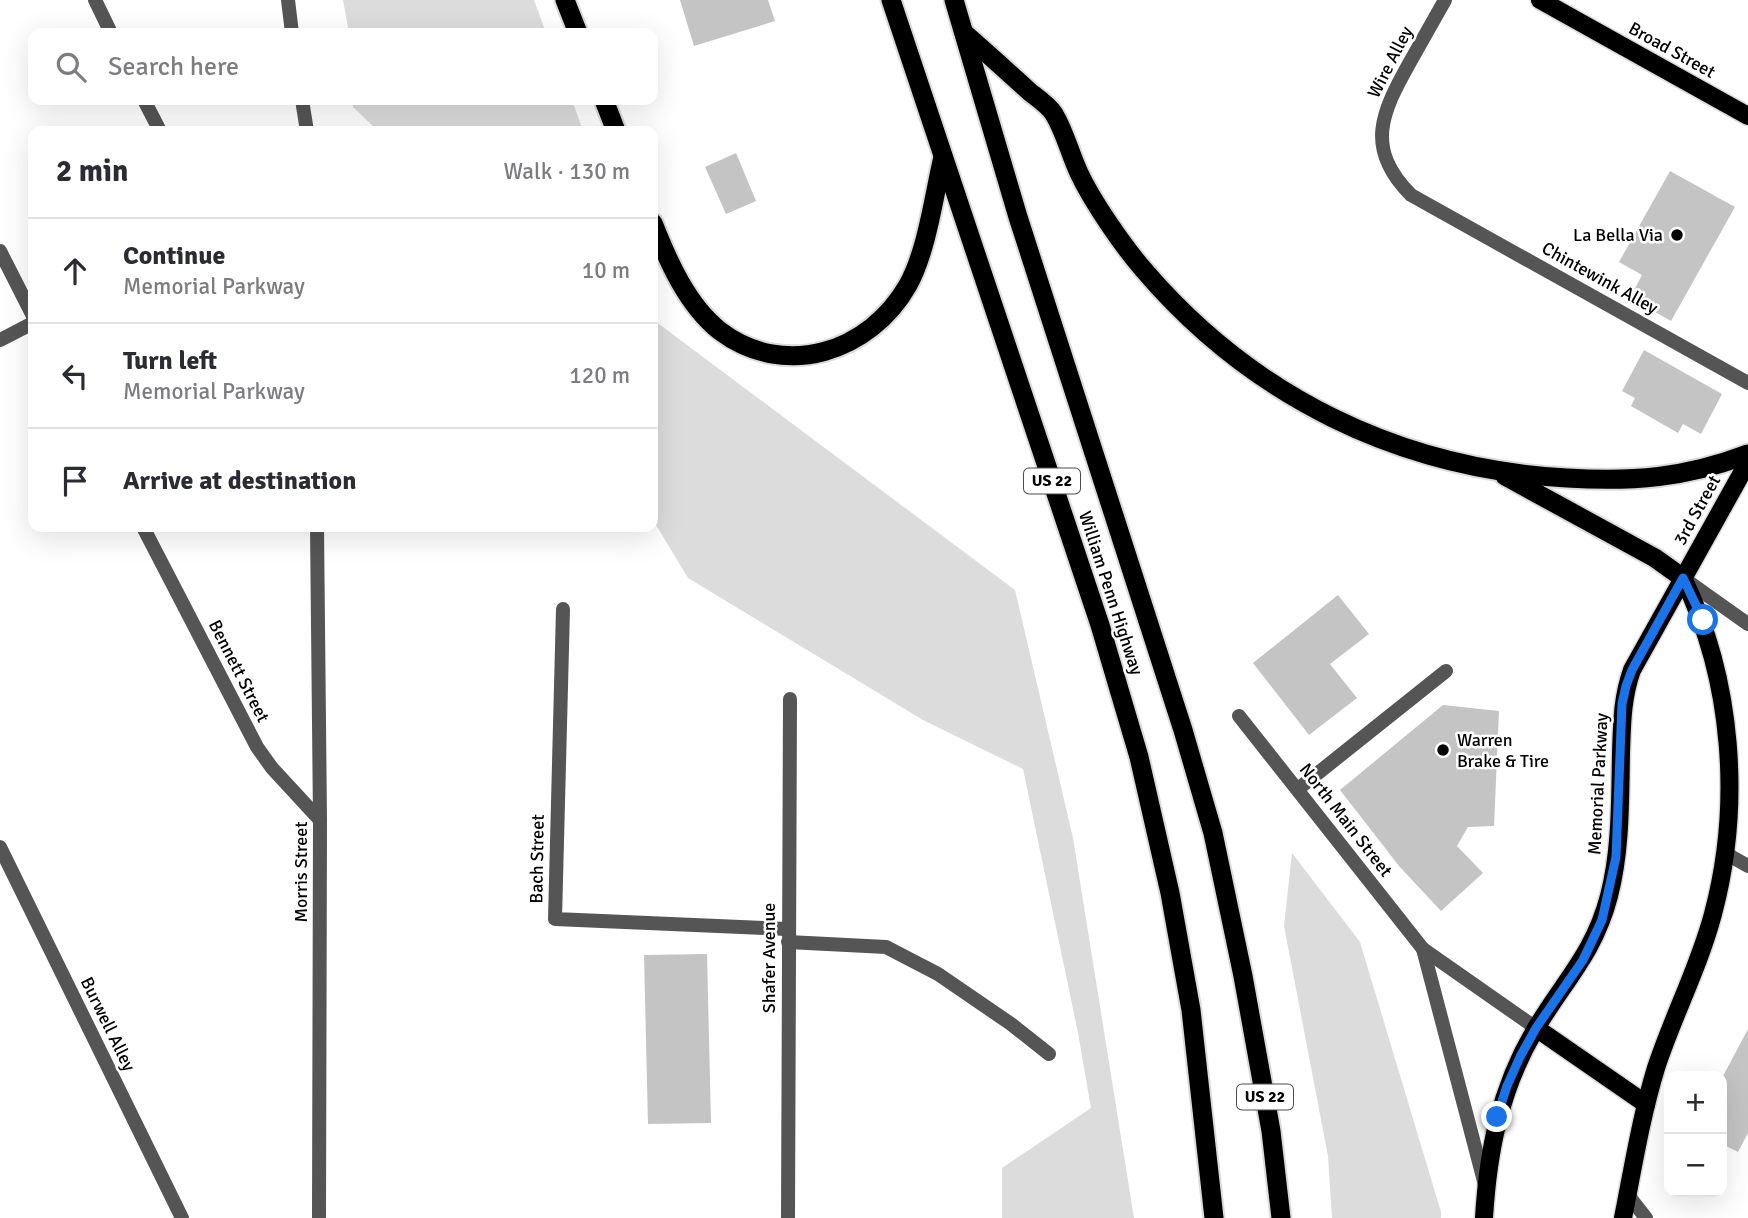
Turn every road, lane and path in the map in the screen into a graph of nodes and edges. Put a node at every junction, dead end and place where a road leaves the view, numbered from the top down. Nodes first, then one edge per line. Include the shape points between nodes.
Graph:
1 (95, 0) edge
2 (288, 0) edge
3 (565, 0) edge
4 (891, 0) edge
5 (954, 0) edge
6 (1445, 0) edge
7 (1540, 0) edge
8 (109, 28) edge
9 (291, 28) edge
10 (576, 28) edge
11 (964, 33) junction
12 (147, 105) edge
13 (303, 105) edge
14 (606, 105) edge
15 (1748, 116) edge
16 (157, 126) edge
17 (306, 126) edge
18 (615, 126) edge
19 (943, 156) junction
20 (1433, 206) joint
21 (658, 234) edge
22 (0, 251) edge
23 (28, 306) edge
24 (28, 326) edge
25 (0, 340) edge
26 (1748, 383) edge
27 (1748, 454) edge
28 (1748, 462) edge
29 (1499, 473) junction
30 (145, 532) edge
31 (317, 532) edge
32 (1683, 578) junction
33 (562, 609) dead end
34 (1748, 624) edge
35 (1446, 671) dead end
36 (790, 699) dead end
37 (1239, 716) dead end
38 (1297, 789) junction
39 (320, 820) junction
40 (0, 847) edge
41 (1725, 853) junction
42 (1748, 866) edge
43 (788, 936) junction
44 (1423, 949) junction
45 (1536, 1028) junction
46 (1049, 1054) dead end
47 (1646, 1104) junction
48 (1486, 1188) junction
49 (1628, 1195) junction
50 (182, 1218) edge
51 (319, 1218) edge
52 (788, 1218) edge
53 (1214, 1218) edge
54 (1281, 1218) edge
55 (1484, 1218) edge
56 (1623, 1218) edge
57 (1646, 1218) edge

1 - 8 street
2 - 9 street
3 - 10 highway
4 - 19 highway, William Penn Highway / US 22
5 - 11 highway, William Penn Highway / US 22
6 - 20 street, Wire Alley via 1390,99 1381,129 1396,179 1411,195
7 - 15 main road, Broad Street
11 - 29 highway via 1054,113 1080,176 1118,236 1167,296 1214,340 1267,380 1345,424 1388,443
11 - 54 highway, William Penn Highway / US 22 via 1213,833 1271,1131
12 - 16 street
13 - 17 street
14 - 18 highway
19 - 21 highway via 921,251 907,286 867,333 826,351 758,350 721,331 681,282
19 - 53 highway, William Penn Highway / US 22 via 1100,625 1139,757 1191,1010
20 - 26 street, Chintewink Alley
22 - 23 street
24 - 25 street
27 - 29 highway via 1681,475 1635,479
28 - 32 main road, 3rd Street
29 - 32 highway
30 - 39 street, Bennett Street via 257,747
31 - 39 street, Morris Street
32 - 34 street
32 - 41 main road via 1706,630 1720,693 1729,779
32 - 45 main road, Memorial Parkway via 1626,686 1616,857 1602,920 1583,960
33 - 43 street, Bach Street via 555,919
35 - 38 street
36 - 43 street, Shafer Avenue
37 - 38 street, North Main Street
38 - 44 street, North Main Street
39 - 51 street, Morris Street
40 - 50 street, Burwell Alley
41 - 42 street
41 - 47 main road via 1704,944
43 - 46 street via 886,947 938,974
43 - 52 street, Shafer Avenue
44 - 45 street
44 - 48 street
45 - 47 main road
45 - 48 main road, Memorial Parkway via 1507,1086 1490,1150
47 - 49 main road
48 - 55 main road, Memorial Parkway
49 - 56 main road
49 - 57 street

